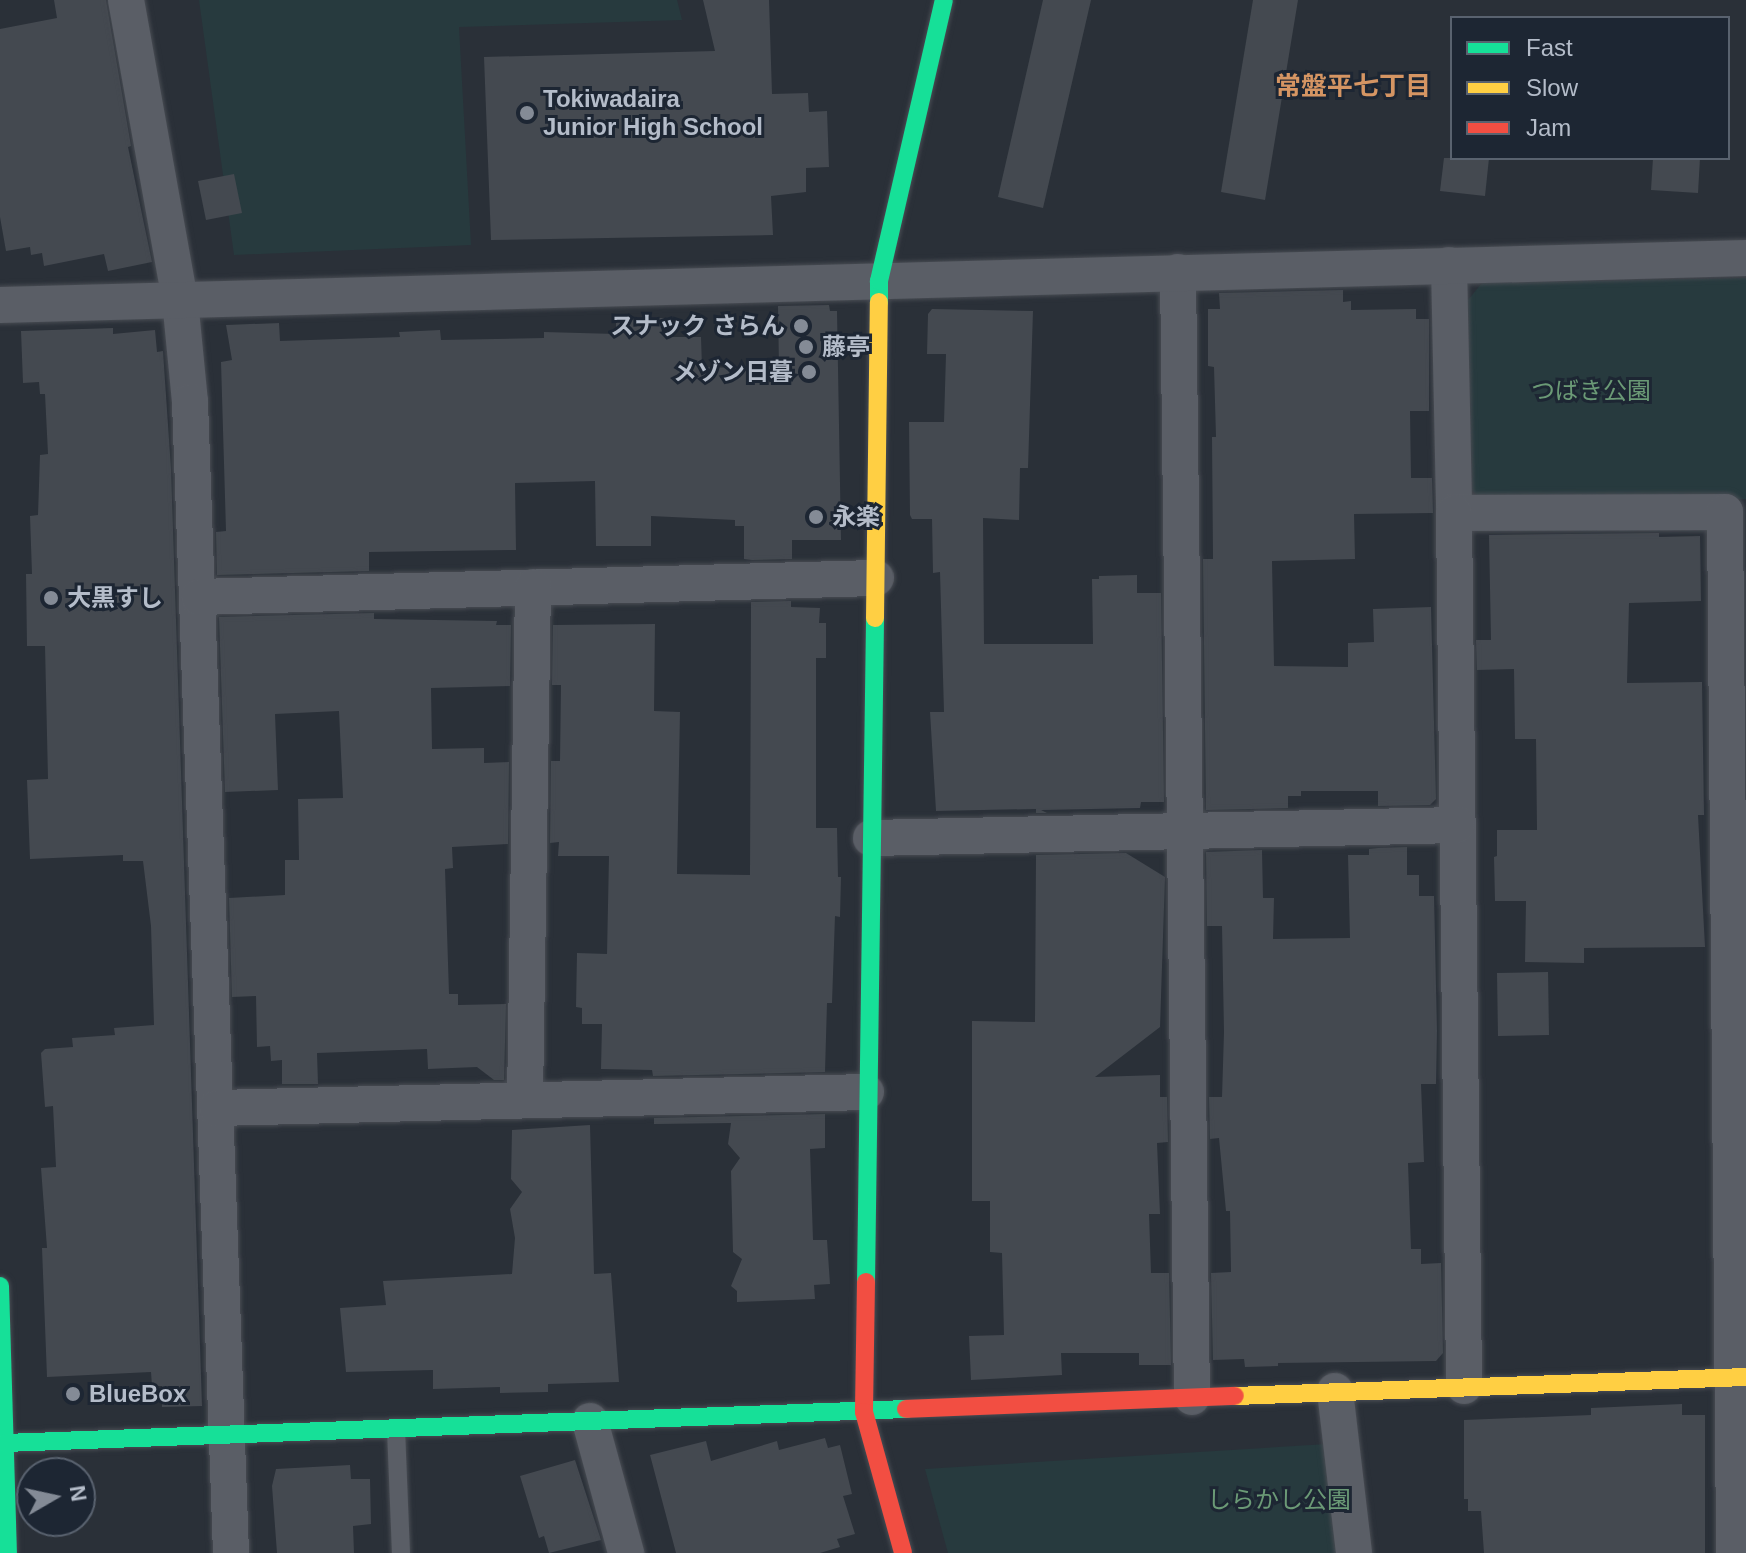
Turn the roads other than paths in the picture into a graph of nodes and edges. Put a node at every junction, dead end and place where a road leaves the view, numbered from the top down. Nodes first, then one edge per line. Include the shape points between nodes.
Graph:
1 (126, 0) edge
2 (944, 0) edge
3 (1746, 258) edge
4 (1449, 265) junction
5 (1178, 272) junction
6 (879, 281) junction
7 (180, 300) junction
8 (0, 305) edge
9 (1736, 512) edge
10 (1454, 513) junction
11 (876, 578) junction
12 (533, 587) junction
13 (199, 597) junction
14 (1457, 825) junction
15 (1184, 830) junction
16 (871, 838) junction
17 (866, 1092) junction
18 (525, 1100) junction
19 (217, 1108) junction
20 (0, 1286) edge
21 (1739, 1377) edge
22 (1464, 1386) junction
23 (1335, 1391) junction
24 (1192, 1397) junction
25 (864, 1412) junction
26 (590, 1421) junction
27 (396, 1429) junction
28 (229, 1435) junction
29 (5, 1443) junction
30 (8, 1553) edge
31 (231, 1553) edge
32 (401, 1553) edge
33 (626, 1553) edge
34 (903, 1553) edge
35 (1354, 1553) edge
36 (1734, 1553) edge

1 - 7 street
2 - 6 street
3 - 4 street
4 - 5 street
4 - 10 street
5 - 6 street
5 - 15 street
6 - 7 street
6 - 11 street
7 - 8 street
7 - 13 street
9 - 10 street
9 - 21 street
10 - 14 street
11 - 12 street
11 - 16 street
12 - 13 street
12 - 18 street
13 - 19 street
14 - 15 street
14 - 22 street
15 - 16 street
15 - 24 street
16 - 17 street
17 - 18 street
17 - 25 street
18 - 19 street
19 - 28 street
20 - 29 street
21 - 22 street
21 - 36 street
22 - 23 street
23 - 24 street
23 - 35 street
24 - 25 street
25 - 26 street
25 - 34 street
26 - 27 street
26 - 33 street
27 - 28 street
27 - 32 lane
28 - 29 street
28 - 31 street
29 - 30 street

